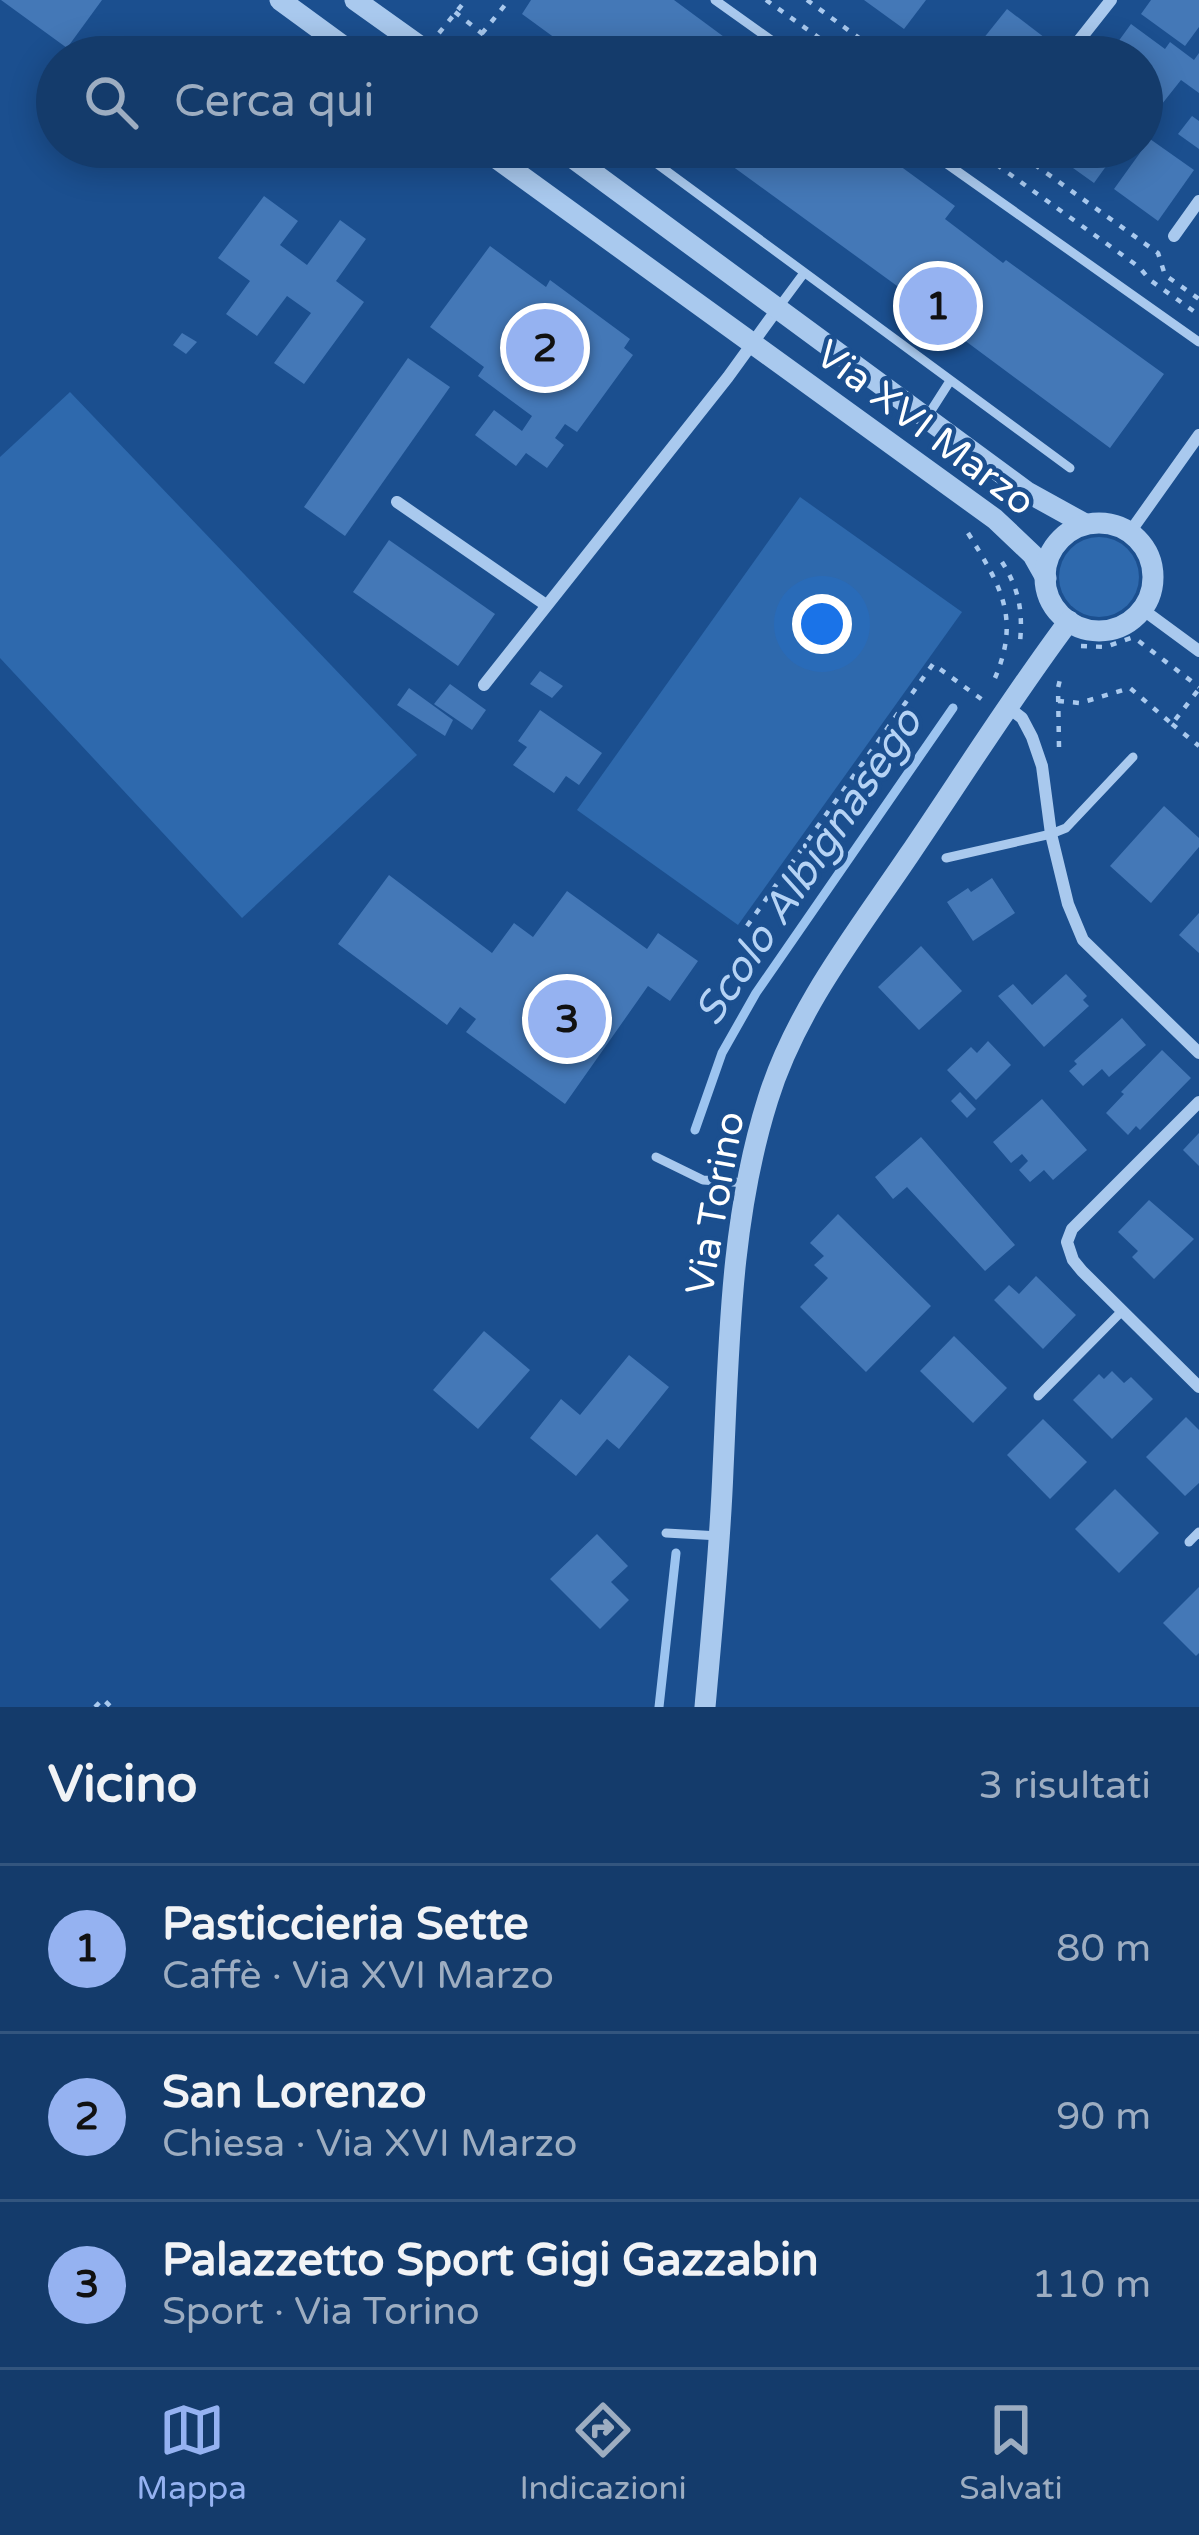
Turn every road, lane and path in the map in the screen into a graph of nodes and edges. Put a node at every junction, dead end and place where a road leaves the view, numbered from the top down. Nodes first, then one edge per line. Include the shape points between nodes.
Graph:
1 (280, 0) edge
2 (355, 0) edge
3 (466, 0) edge
4 (509, 0) edge
5 (715, 0) edge
6 (766, 0) edge
7 (807, 0) edge
8 (1111, 0) edge
9 (455, 12) junction
10 (482, 33) junction
11 (329, 36) edge
12 (406, 36) edge
13 (440, 36) edge
14 (480, 36) edge
15 (486, 36) edge
16 (766, 36) edge
17 (817, 36) edge
18 (856, 36) edge
19 (1083, 36) edge
20 (525, 168) edge
21 (587, 168) edge
22 (662, 168) edge
23 (953, 168) edge
24 (1001, 168) edge
25 (1039, 168) edge
26 (1199, 201) edge
27 (1174, 236) dead end
28 (804, 273) junction
29 (1199, 299) edge
30 (778, 308) junction
31 (1199, 315) edge
32 (753, 342) junction
33 (1199, 342) edge
34 (950, 381) junction
35 (926, 418) junction
36 (1199, 435) edge
37 (1070, 468) dead end
38 (398, 502) dead end
39 (1085, 524) junction
40 (1130, 532) junction
41 (982, 538) dead end
42 (999, 556) dead end
43 (1046, 578) junction
44 (547, 604) junction
45 (1142, 609) junction
46 (1069, 621) junction
47 (1006, 645) junction
48 (1076, 649) dead end
49 (1199, 651) edge
50 (1062, 672) dead end
51 (484, 685) dead end
52 (1199, 688) edge
53 (984, 701) junction
54 (1058, 701) junction
55 (1009, 708) junction
56 (979, 709) dead end
57 (1172, 724) junction
58 (1199, 746) edge
59 (1132, 757) dead end
60 (1061, 764) dead end
61 (1052, 834) junction
62 (946, 858) dead end
63 (747, 926) dead end
64 (1199, 1053) edge
65 (1199, 1102) edge
66 (656, 1157) dead end
67 (747, 1183) junction
68 (1122, 1311) junction
69 (1199, 1387) edge
70 (1038, 1396) dead end
71 (1199, 1532) edge
72 (666, 1533) dead end
73 (720, 1535) junction
74 (1189, 1542) dead end
75 (94, 1707) edge
76 (111, 1707) edge
77 (705, 1707) edge

1 - 11 street
2 - 12 street
3 - 9 path
4 - 10 path
5 - 16 lane
6 - 17 path
7 - 18 path
8 - 19 street
9 - 10 path
9 - 13 path
10 - 14 path
10 - 15 path
20 - 32 street, Via XVI Marzo
21 - 30 street, Via XVI Marzo
22 - 28 lane
23 - 33 lane
24 - 31 path
25 - 29 path via 1158,253 1165,275
26 - 27 street
28 - 30 lane
28 - 34 lane
30 - 32 street
30 - 35 street, Via XVI Marzo
32 - 43 street, Via XVI Marzo via 995,519
32 - 44 street
34 - 35 lane
34 - 37 lane
35 - 39 street, Via XVI Marzo
36 - 40 street
38 - 44 street
39 - 40 street
39 - 43 street via 1057,544
40 - 45 street via 1152,568
41 - 47 path via 965,528 999,585
42 - 47 path via 1022,619 1019,648
43 - 46 street via 1052,602
44 - 51 street
45 - 46 street via 1108,630
45 - 49 street
46 - 55 street, Via Torino
47 - 53 path
48 - 52 path via 1136,639
50 - 54 path
52 - 57 path
53 - 56 path
53 - 63 path via 933,664
54 - 57 path via 1130,688
54 - 60 path
55 - 61 street via 1032,737
55 - 67 street, Via Torino via 797,1029
57 - 58 path
59 - 61 lane
61 - 62 lane
61 - 64 street via 1084,940
65 - 68 street via 1067,1242 1073,1260
66 - 67 lane via 703,1180
67 - 73 street, Via Torino via 730,1320
68 - 69 street
68 - 70 lane
71 - 74 lane
72 - 73 lane
73 - 77 street, Via Torino
75 - 76 path via 103,1699

